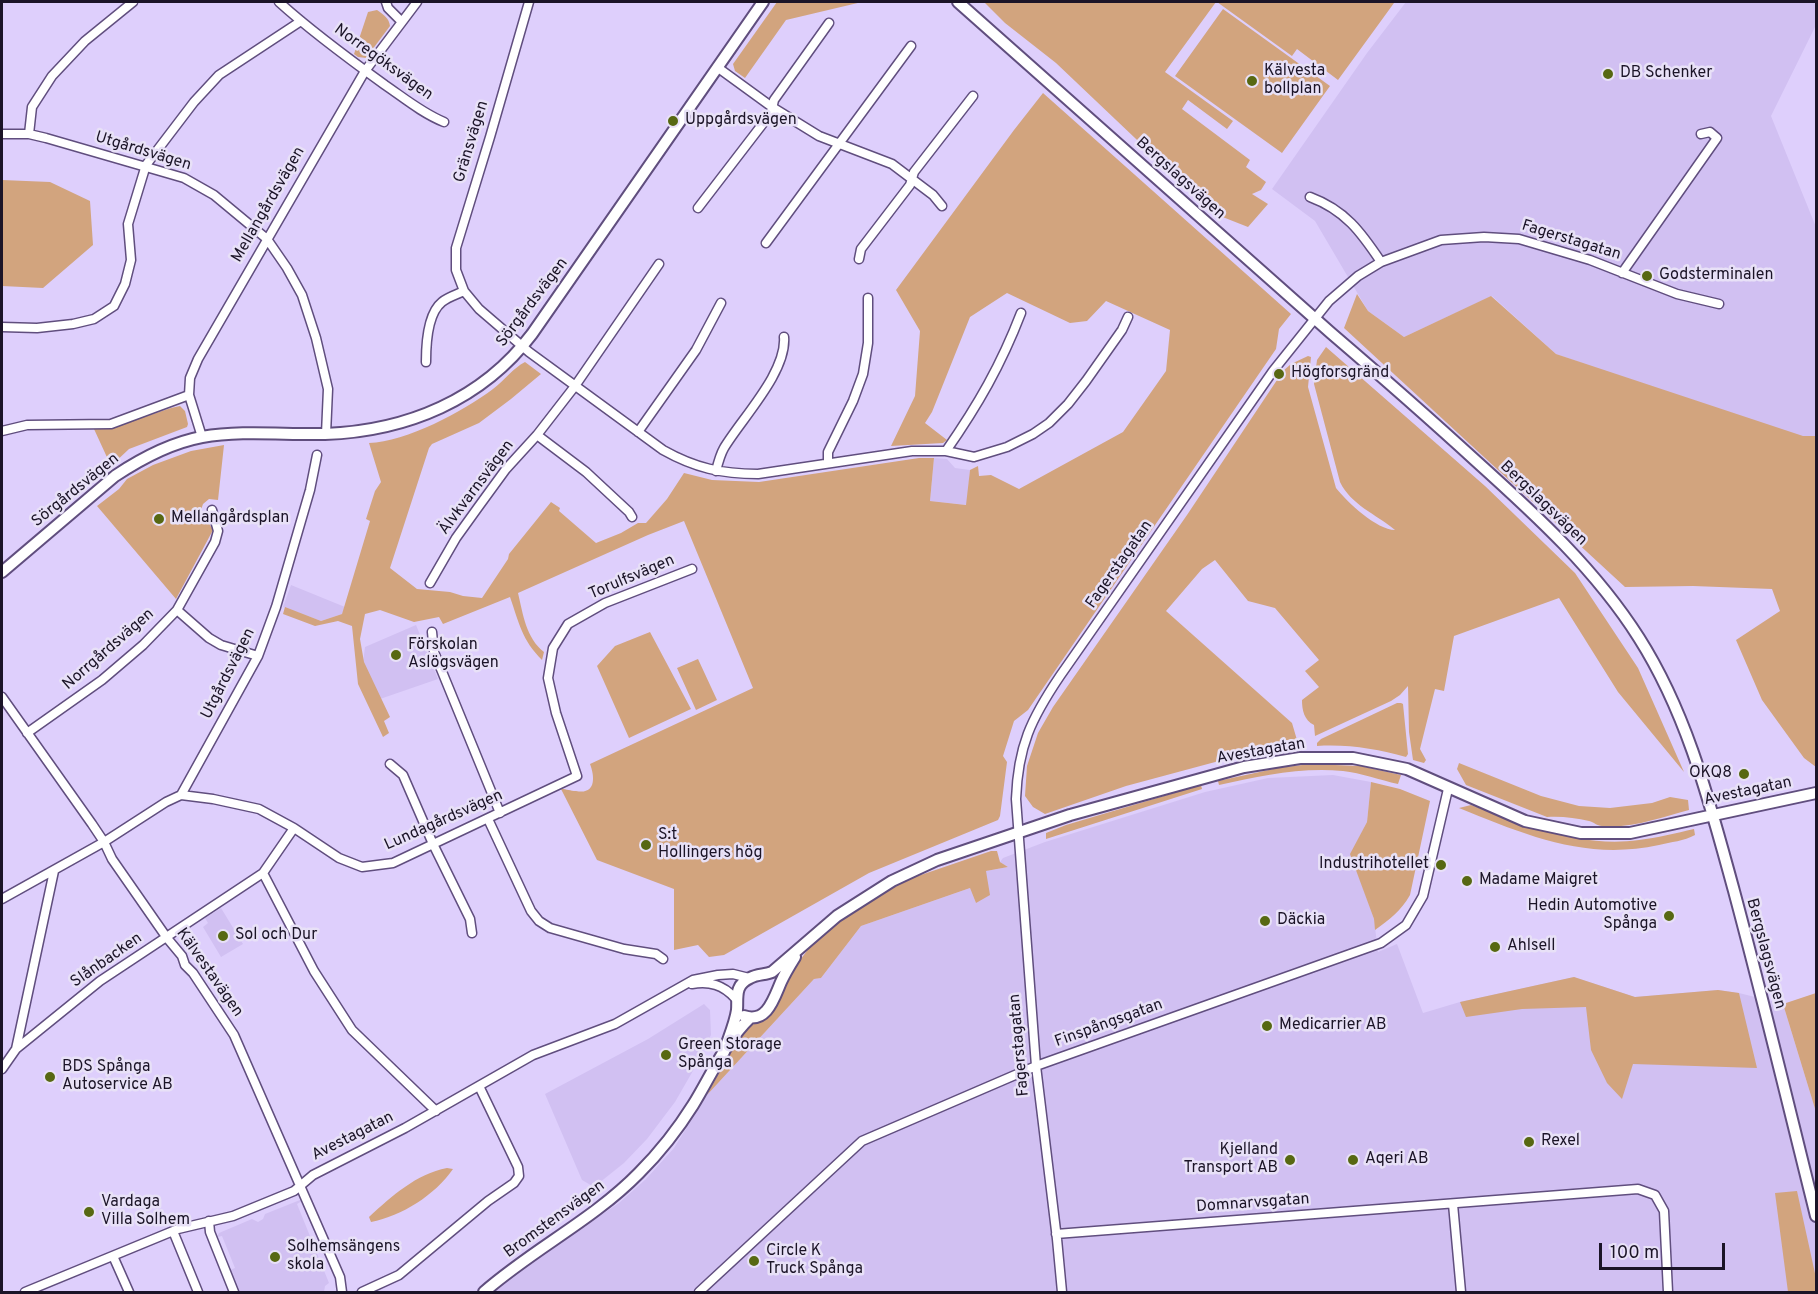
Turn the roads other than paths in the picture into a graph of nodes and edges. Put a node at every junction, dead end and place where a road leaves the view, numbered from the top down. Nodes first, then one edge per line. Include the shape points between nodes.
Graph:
1 (133, 2) edge
2 (279, 2) edge
3 (386, 2) edge
4 (417, 2) edge
5 (529, 2) edge
6 (763, 2) edge
7 (958, 2) edge
8 (301, 21) junction
9 (401, 21) junction
10 (829, 23) dead end
11 (911, 46) dead end
12 (717, 67) junction
13 (365, 71) junction
14 (973, 96) dead end
15 (772, 107) junction
16 (444, 122) dead end
17 (2, 134) edge
18 (29, 134) junction
19 (1701, 134) dead end
20 (840, 144) junction
21 (146, 165) junction
22 (912, 178) junction
23 (1310, 197) dead end
24 (942, 206) dead end
25 (698, 208) dead end
26 (267, 239) junction
27 (766, 243) dead end
28 (859, 260) dead end
29 (1381, 261) junction
30 (659, 264) dead end
31 (1622, 273) junction
32 (464, 291) junction
33 (868, 298) dead end
34 (721, 303) dead end
35 (1719, 304) dead end
36 (1022, 313) dead end
37 (1128, 318) dead end
38 (1315, 319) junction
39 (2, 327) edge
40 (784, 337) dead end
41 (523, 346) junction
42 (426, 362) dead end
43 (574, 386) junction
44 (189, 395) junction
45 (2, 431) edge
46 (638, 432) junction
47 (326, 434) junction
48 (537, 435) junction
49 (202, 437) junction
50 (946, 451) junction
51 (317, 455) dead end
52 (828, 463) junction
53 (716, 471) junction
54 (212, 510) dead end
55 (632, 518) dead end
56 (692, 569) dead end
57 (2, 572) edge
58 (430, 582) dead end
59 (177, 610) junction
60 (432, 632) dead end
61 (258, 656) junction
62 (2, 697) edge
63 (27, 733) junction
64 (390, 764) dead end
65 (577, 776) joint
66 (1448, 789) junction
67 (1816, 793) edge
68 (181, 795) junction
69 (500, 813) junction
70 (1712, 815) junction
71 (488, 819) junction
72 (294, 828) junction
73 (1018, 832) junction
74 (104, 842) junction
75 (433, 844) junction
76 (54, 871) junction
77 (263, 873) junction
78 (2, 899) edge
79 (472, 933) dead end
80 (167, 938) junction
81 (804, 944) junction
82 (663, 959) dead end
83 (761, 976) junction
84 (748, 978) junction
85 (686, 985) junction
86 (776, 994) junction
87 (735, 998) junction
88 (737, 1010) junction
89 (750, 1018) junction
90 (16, 1049) junction
91 (724, 1052) junction
92 (1036, 1066) junction
93 (2, 1068) edge
94 (479, 1086) junction
95 (436, 1111) junction
96 (301, 1186) junction
97 (1453, 1204) junction
98 (1816, 1216) edge
99 (209, 1221) junction
100 (173, 1231) junction
101 (1056, 1234) junction
102 (113, 1256) junction
103 (25, 1293) edge
104 (129, 1293) edge
105 (198, 1293) edge
106 (234, 1293) edge
107 (342, 1293) edge
108 (362, 1293) edge
109 (484, 1293) edge
110 (699, 1293) edge
111 (1062, 1293) edge
112 (1461, 1293) edge
113 (1668, 1293) edge

1 - 18 street via 85,41 52,76 32,107
2 - 8 street, Norregöksvägen
3 - 9 street
4 - 9 street, Mellangårdsvägen
5 - 32 street, Gränsvägen via 456,248 456,270
6 - 12 street, Sörgårdsvägen
7 - 38 street, Bergslagsvägen
8 - 13 street, Norregöksvägen
8 - 21 street via 219,75
9 - 13 street, Mellangårdsvägen
10 - 15 street
11 - 20 street
12 - 15 street
12 - 41 street, Sörgårdsvägen
13 - 16 street, Norregöksvägen via 429,116
13 - 26 street, Mellangårdsvägen
14 - 22 street
15 - 20 street via 819,136
15 - 25 street
17 - 18 street, Utgårdsvägen
18 - 21 street, Utgårdsvägen
19 - 31 street via 1710,132 1717,138
20 - 22 street via 882,159
20 - 27 street
21 - 26 street, Utgårdsvägen via 184,178 214,195
21 - 39 street via 128,224 131,260 114,306 94,319 73,324
22 - 24 street
22 - 28 street via 861,249
23 - 29 street via 1348,220
26 - 44 street, Mellangårdsvägen via 198,359 190,378
26 - 47 street, Utgårdsvägen via 302,295 312,327 328,390
29 - 31 street, Fagerstagatan via 1441,240 1484,237 1519,239
29 - 38 street, Fagerstagatan via 1331,299
30 - 43 street, Älvkvarnsvägen
31 - 35 street, Fagerstagatan via 1677,294
32 - 41 street, Gränsvägen
32 - 42 street via 442,302 434,313
33 - 52 street via 868,343 862,374 828,452
34 - 46 street via 696,350
36 - 50 street via 984,393
37 - 50 street via 1068,404 1041,429 1007,447 974,457
38 - 70 street, Bergslagsvägen via 1523,504 1594,576 1638,637 1668,688 1694,751
38 - 73 street, Fagerstagatan via 1273,371 1044,699 1020,756
40 - 53 street via 785,348 769,383 722,450
41 - 43 street
41 - 47 street, Sörgårdsvägen via 494,374 446,406 384,427
43 - 46 street
43 - 48 street, Älvkvarnsvägen
44 - 45 street via 111,424 27,425
44 - 49 street, Mellangårdsvägen
46 - 53 street via 682,461
47 - 49 street, Sörgårdsvägen
48 - 55 street via 586,472
48 - 58 street, Älvkvarnsvägen via 479,506
49 - 57 street, Sörgårdsvägen via 156,452 115,476
50 - 52 street
51 - 61 street, Utgårdsvägen via 276,607
52 - 53 street via 758,474
54 - 59 street, Norrgårdsvägen via 218,531
56 - 65 street, Torulfsvägen via 596,608 568,624 553,648 548,678
59 - 61 street via 221,645
59 - 63 street, Norrgårdsvägen via 102,680
60 - 69 street via 434,652
61 - 68 street, Utgårdsvägen
62 - 63 street, Kälvestavägen
63 - 74 street, Kälvestavägen
64 - 75 street via 403,775
65 - 69 street, Lundagårdsvägen
66 - 70 street, Avestagatan via 1525,821 1581,833 1630,832
66 - 73 street, Avestagatan via 1397,767 1353,758 1300,758 1235,770 1070,814
66 - 92 street, Finspångsgatan via 1423,896 1406,925 1381,943
67 - 70 street, Avestagatan
68 - 72 street, Lundagårdsvägen via 259,809
68 - 74 street
69 - 71 street, Lundagårdsvägen
70 - 98 street, Bergslagsvägen
71 - 75 street, Lundagårdsvägen
71 - 82 street via 539,921 579,937 656,954
72 - 75 street, Lundagårdsvägen via 339,858 362,867 393,864
72 - 77 street, Slånbacken
73 - 81 street, Avestagatan via 937,860 892,881 837,916
73 - 92 street, Fagerstagatan
74 - 76 street
74 - 80 street, Kälvestavägen
75 - 79 street via 470,919
76 - 78 street
76 - 90 street
77 - 80 street, Slånbacken
77 - 95 street via 314,971 352,1030
80 - 90 street, Slånbacken via 100,981
80 - 96 street, Kälvestavägen via 234,1035
81 - 83 street, Avestagatan via 772,972
81 - 86 street, Avestagatan
83 - 84 street, Avestagatan
83 - 86 street
84 - 85 street, Avestagatan via 718,975
84 - 87 street
85 - 87 street, Avestagatan via 718,985
85 - 94 street, Avestagatan via 615,1024 533,1055
86 - 89 street, Avestagatan via 763,1015
87 - 88 street
88 - 89 street
88 - 91 street, Bromstensvägen
89 - 91 street, Bromstensvägen
90 - 93 street
91 - 109 street, Bromstensvägen via 692,1106 639,1174 596,1212
92 - 101 street, Fagerstagatan
92 - 110 street, Finspångsgatan via 862,1141
94 - 95 street, Avestagatan
94 - 108 street via 519,1176 399,1275
95 - 96 street, Avestagatan via 313,1175
96 - 99 street, Avestagatan via 233,1216
96 - 107 street, Kälvestavägen via 340,1277
97 - 101 street, Domnarvsgatan
97 - 112 street
97 - 113 street, Domnarvsgatan via 1638,1189 1655,1195 1664,1211
99 - 100 street, Avestagatan
99 - 106 street
100 - 102 street, Avestagatan
100 - 105 street
101 - 111 street, Fagerstagatan
102 - 103 street, Avestagatan
102 - 104 street

